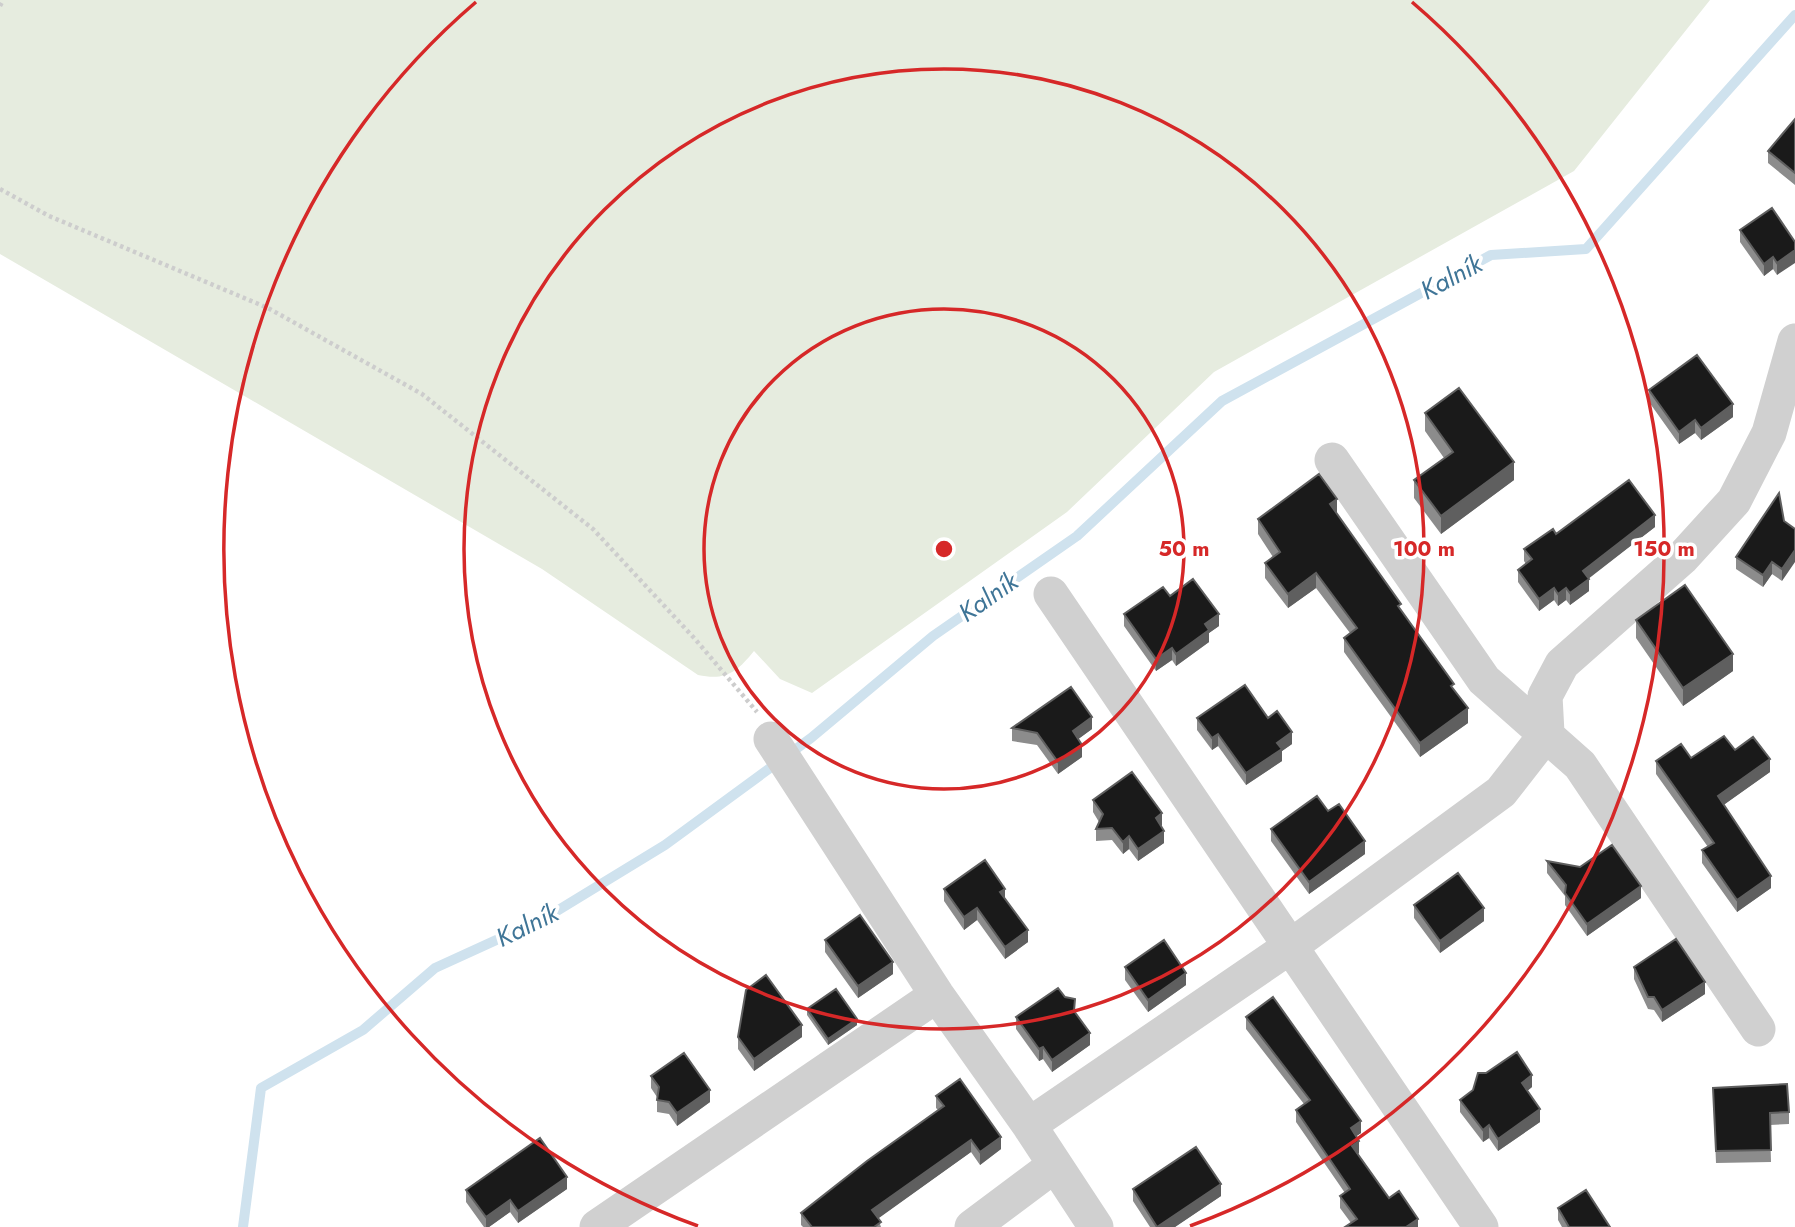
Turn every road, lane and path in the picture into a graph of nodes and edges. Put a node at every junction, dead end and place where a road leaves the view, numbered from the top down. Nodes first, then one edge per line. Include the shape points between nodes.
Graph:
1 (3, 0) edge
2 (0, 5) edge
3 (0, 189) edge
4 (1795, 341) edge
5 (1332, 460) dead end
6 (1051, 594) dead end
7 (1547, 733) junction
8 (771, 739) joint
9 (1291, 946) junction
10 (937, 995) junction
11 (1758, 1029) dead end
12 (1029, 1125) junction
13 (1055, 1166) junction
14 (597, 1227) edge
15 (972, 1227) edge
16 (1096, 1227) edge
17 (1481, 1227) edge

1 - 2 path
3 - 8 path via 49,216 268,308 422,394 593,529 754,706
4 - 7 street via 1769,433 1734,501 1682,558 1562,664 1545,696
5 - 7 street via 1484,680
6 - 9 street
7 - 9 street via 1502,792
7 - 11 street via 1580,765
8 - 10 street
9 - 12 street
9 - 17 street
10 - 12 street
10 - 14 street
12 - 13 street
13 - 15 street
13 - 16 street

